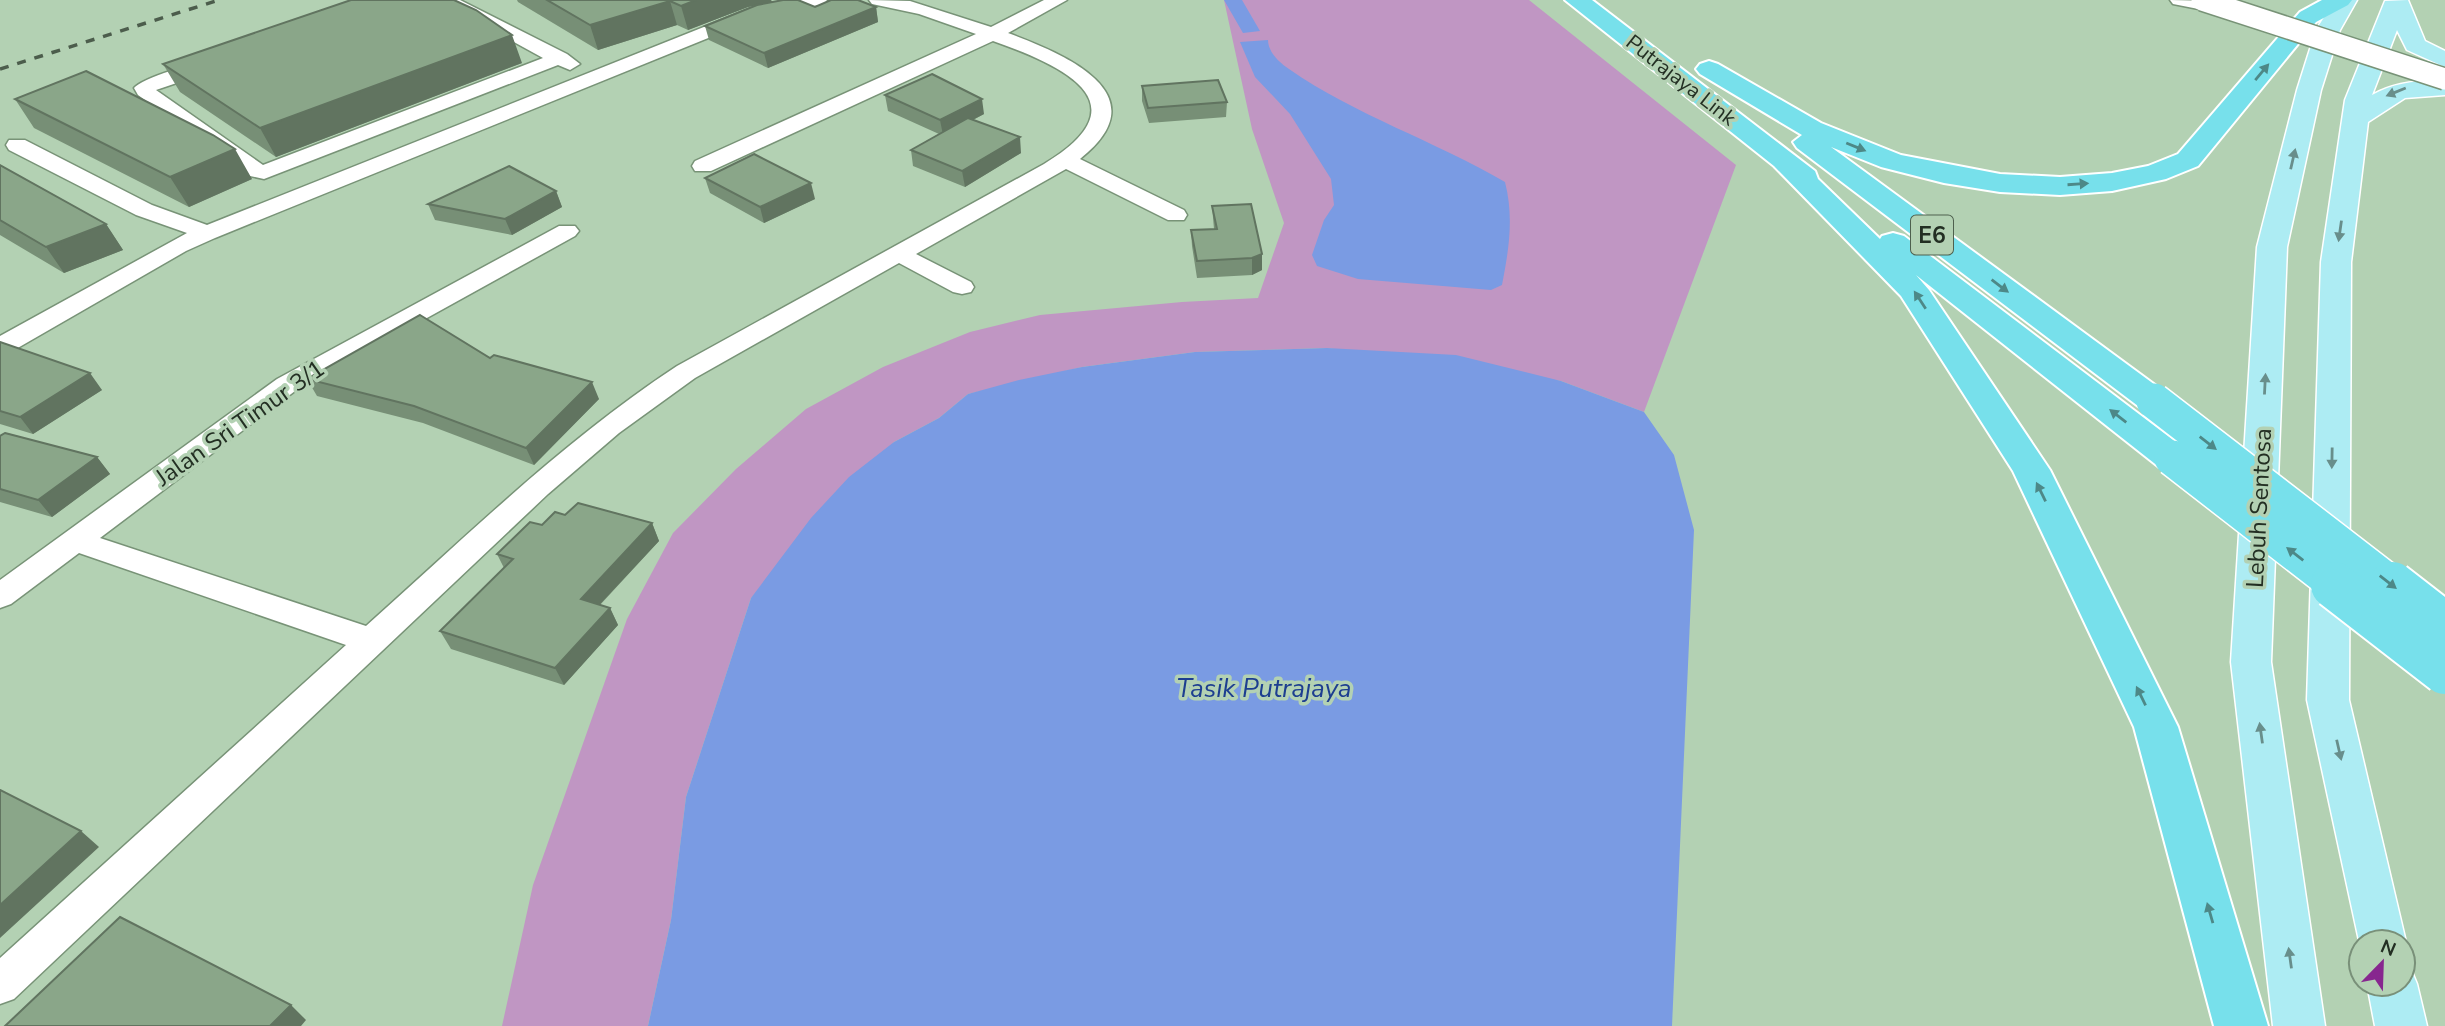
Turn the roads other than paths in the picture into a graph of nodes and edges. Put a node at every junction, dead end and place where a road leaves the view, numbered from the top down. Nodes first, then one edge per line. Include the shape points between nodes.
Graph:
1 (818, 0) edge
2 (878, 0) edge
3 (1058, 0) edge
4 (1577, 0) edge
5 (2179, 0) edge
6 (2202, 0) edge
7 (2227, 0) edge
8 (2235, 0) edge
9 (2340, 0) edge
10 (2346, 0) edge
11 (2397, 1) edge
12 (461, 2) edge
13 (992, 34) junction
14 (560, 58) junction
15 (227, 59) edge
16 (2445, 62) edge
17 (2445, 71) edge
18 (594, 76) junction
19 (2445, 79) edge
20 (2445, 88) edge
21 (2355, 120) junction
22 (17, 145) dead end
23 (1065, 160) junction
24 (1784, 161) junction
25 (703, 166) dead end
26 (144, 210) junction
27 (1176, 215) dead end
28 (567, 231) dead end
29 (207, 233) junction
30 (178, 246) junction
31 (898, 254) junction
32 (961, 287) dead end
33 (0, 347) edge
34 (76, 541) junction
35 (0, 597) edge
36 (2445, 626) edge
37 (372, 641) junction
38 (2445, 671) edge
39 (2379, 928) edge
40 (0, 985) edge
41 (2395, 998) edge
42 (2241, 1026) edge
43 (2299, 1026) edge
44 (2401, 1026) edge

1 - 18 street via 755,13
2 - 13 street via 929,10
3 - 13 street
4 - 24 highway, Putrajaya Link / E6
5 - 8 street via 2224,9 2239,3
6 - 19 street, bridge
7 - 17 street
9 -> 36 highway, E6, bridge via 2308,17 2188,160 2156,173 2112,182 2060,186 2000,183 1891,161 1811,129 1699,62 2154,401
43 -> 10 main road, Lebuh Sentosa via 2251,662 2272,247 2309,90 2328,30
11 - 16 main road via 2415,45
11 - 21 main road via 2358,100
12 - 14 street
13 - 23 street via 1071,67 1094,89 1101,121 1092,136
13 - 25 street
14 - 15 street via 271,170 258,171 144,88
14 - 18 street
16 - 20 main road via 2430,65 2429,71
18 - 29 street
20 -> 21 main road via 2423,86 2390,93
21 -> 39 main road via 2336,262 2328,700
22 - 26 street
23 - 27 street
23 - 31 street
38 -> 24 highway, E6, bridge
42 -> 24 highway via 2156,727 2031,470 1913,290
26 - 29 street
26 - 30 street
28 - 34 street, Jalan Sri Timur 3/1 via 286,385
29 - 30 street
30 - 33 street
31 - 32 street
31 - 37 street via 633,406
34 - 35 street, Jalan Sri Timur 3/1
34 - 37 street
37 - 40 street
41 - 44 main road

